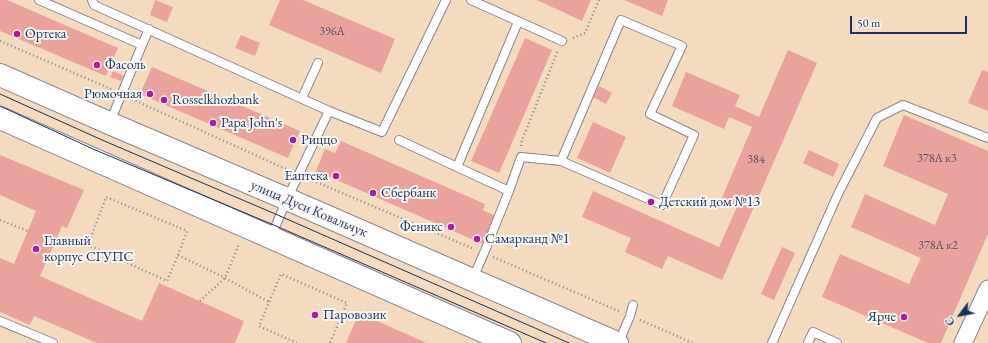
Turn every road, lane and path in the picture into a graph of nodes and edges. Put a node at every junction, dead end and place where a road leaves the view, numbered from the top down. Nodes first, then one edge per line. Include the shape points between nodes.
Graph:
1 (39, 0) edge
2 (92, 0) edge
3 (446, 0) edge
4 (471, 0) edge
5 (518, 22) junction
6 (150, 29) junction
7 (0, 41) edge
8 (562, 41) dead end
9 (142, 45) junction
10 (318, 63) dead end
11 (0, 75) edge
12 (122, 94) junction
13 (302, 98) junction
14 (536, 106) dead end
15 (329, 110) junction
16 (0, 118) edge
17 (109, 123) junction
18 (988, 138) edge
19 (399, 140) dead end
20 (521, 157) junction
21 (560, 161) junction
22 (457, 167) junction
23 (299, 175) junction
24 (509, 191) junction
25 (287, 199) junction
26 (0, 220) edge
27 (28, 230) dead end
28 (271, 238) junction
29 (56, 239) dead end
30 (239, 244) dead end
31 (88, 245) junction
32 (484, 253) junction
33 (178, 255) junction
34 (225, 278) junction
35 (472, 280) junction
36 (988, 289) edge
37 (200, 301) dead end
38 (269, 302) junction
39 (633, 305) dead end
40 (630, 316) junction
41 (0, 321) edge
42 (53, 343) edge
43 (297, 343) edge
44 (330, 343) edge
45 (510, 343) edge
46 (618, 343) edge
47 (693, 343) edge
48 (772, 343) edge
49 (808, 343) edge
50 (837, 343) edge
51 (963, 343) edge

1 - 9 lane
2 - 6 lane via 94,5
3 - 15 lane via 382,132
4 - 5 lane
5 - 8 lane
5 - 22 lane
6 - 9 lane
6 - 13 lane
7 - 12 path
9 - 12 lane
10 - 13 lane
11 - 17 main road, улица Дуси Ковальчук
12 - 17 lane
12 - 23 path
13 - 15 lane
14 - 20 path via 521,143
15 - 23 lane
16 - 28 main road
17 - 25 main road, улица Дуси Ковальчук
18 - 48 lane via 903,105 877,118 838,194
19 - 22 lane
20 - 21 lane
20 - 24 lane
21 - 21 lane via 662,205 694,136 650,114 682,46 621,20
22 - 24 lane
23 - 25 lane
23 - 32 path
24 - 32 lane
25 - 28 lane
25 - 35 main road, улица Дуси Ковальчук
26 - 27 path
28 - 45 main road
29 - 31 path
30 - 34 path
31 - 33 path via 167,281
31 - 33 path via 106,197 187,231
32 - 35 lane
32 - 40 path
33 - 34 path
34 - 37 path
34 - 38 path
35 - 46 main road, улица Дуси Ковальчук
36 - 51 street
38 - 43 path via 259,326
38 - 44 path via 281,274 347,303
39 - 40 lane
40 - 46 lane
40 - 47 path
41 - 42 lane
49 - 50 lane via 812,332

